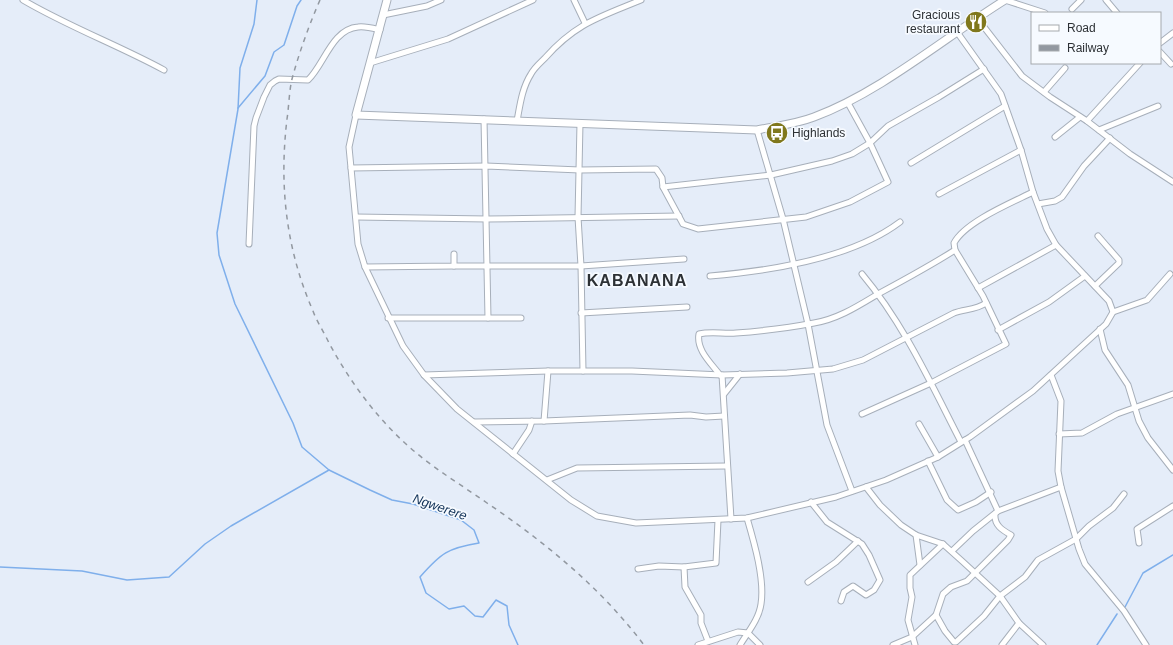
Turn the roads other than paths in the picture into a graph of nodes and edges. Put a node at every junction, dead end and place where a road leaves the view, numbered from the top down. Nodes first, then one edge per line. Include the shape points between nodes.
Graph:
1 (23, 0) edge
2 (388, 0) edge
3 (441, 0) edge
4 (533, 0) edge
5 (574, 0) edge
6 (641, 0) edge
7 (1005, 0) edge
8 (1081, 0) edge
9 (1106, 0) edge
10 (1072, 9) dead end
11 (1042, 12) edge
12 (1116, 12) edge
13 (384, 15) junction
14 (977, 18) junction
15 (585, 23) junction
16 (380, 30) junction
17 (957, 32) junction
18 (1173, 32) edge
19 (1161, 42) edge
20 (1161, 53) edge
21 (370, 63) junction
22 (1139, 64) edge
23 (1171, 64) dead end
24 (1066, 68) dead end
25 (984, 69) junction
26 (164, 70) dead end
27 (1044, 92) junction
28 (848, 103) junction
29 (1004, 106) junction
30 (1158, 106) dead end
31 (356, 115) junction
32 (1080, 117) junction
33 (484, 119) junction
34 (516, 121) junction
35 (1087, 121) junction
36 (580, 123) junction
37 (757, 130) junction
38 (1099, 130) junction
39 (1055, 137) dead end
40 (1110, 138) junction
41 (870, 143) junction
42 (1021, 150) junction
43 (911, 163) dead end
44 (486, 166) junction
45 (351, 168) junction
46 (580, 170) junction
47 (771, 175) junction
48 (1173, 182) edge
49 (663, 188) junction
50 (1033, 192) junction
51 (939, 194) dead end
52 (1038, 204) junction
53 (679, 216) junction
54 (356, 217) junction
55 (578, 217) junction
56 (487, 219) junction
57 (783, 219) junction
58 (900, 222) dead end
59 (1098, 236) dead end
60 (250, 244) dead end
61 (1056, 244) junction
62 (955, 250) junction
63 (454, 254) dead end
64 (684, 259) dead end
65 (794, 265) junction
66 (454, 266) junction
67 (488, 266) junction
68 (581, 266) junction
69 (366, 267) junction
70 (862, 274) dead end
71 (1170, 274) dead end
72 (710, 276) dead end
73 (1085, 276) junction
74 (1095, 286) junction
75 (978, 288) junction
76 (879, 294) junction
77 (986, 303) junction
78 (687, 307) dead end
79 (581, 312) junction
80 (1113, 312) junction
81 (388, 318) junction
82 (488, 318) junction
83 (521, 318) dead end
84 (808, 324) junction
85 (1100, 329) junction
86 (998, 330) junction
87 (908, 338) junction
88 (548, 371) junction
89 (583, 371) junction
90 (817, 371) junction
91 (740, 374) junction
92 (424, 375) junction
93 (721, 375) junction
94 (1051, 375) junction
95 (931, 383) junction
96 (1173, 394) edge
97 (724, 395) junction
98 (1136, 408) junction
99 (862, 414) dead end
100 (724, 416) junction
101 (532, 421) junction
102 (474, 422) junction
103 (544, 422) junction
104 (919, 424) dead end
105 (1059, 434) junction
106 (963, 441) junction
107 (513, 454) junction
108 (938, 456) junction
109 (928, 461) junction
110 (726, 466) junction
111 (1173, 470) edge
112 (548, 480) junction
113 (866, 487) junction
114 (1060, 487) junction
115 (852, 491) junction
116 (991, 492) junction
117 (1124, 494) dead end
118 (812, 502) junction
119 (1173, 506) edge
120 (997, 513) junction
121 (747, 518) junction
122 (731, 519) junction
123 (718, 520) junction
124 (916, 535) junction
125 (1076, 539) junction
126 (858, 541) junction
127 (1140, 543) dead end
128 (943, 544) junction
129 (952, 552) junction
130 (920, 565) junction
131 (684, 567) junction
132 (638, 569) dead end
133 (976, 573) junction
134 (808, 582) dead end
135 (1000, 596) junction
136 (840, 601) dead end
137 (936, 615) junction
138 (1019, 622) junction
139 (748, 633) junction
140 (912, 637) junction
141 (708, 642) junction
142 (698, 645) edge
143 (740, 645) edge
144 (760, 645) edge
145 (893, 645) edge
146 (915, 645) edge
147 (1002, 645) edge
148 (1043, 645) edge
149 (1146, 645) edge

1 - 26 street
2 - 13 street
3 - 13 street via 427,6
4 - 21 street via 448,39
5 - 15 street
6 - 15 street
7 - 11 street
7 - 14 street
8 - 10 street
9 - 12 street
13 - 16 street
14 - 17 street
14 - 27 street via 1022,76
15 - 34 street via 566,36 531,74 522,93
16 - 21 street
16 - 60 street via 357,27 346,31 339,36 308,80 279,79 270,85 254,126
17 - 25 street
17 - 28 street
18 - 19 street
20 - 23 street
21 - 31 street
22 - 35 street
24 - 27 street
25 - 29 street via 1001,94
25 - 41 street via 888,126
27 - 32 street
28 - 37 street via 813,118
28 - 41 street
29 - 42 street
29 - 43 street
30 - 38 street
31 - 33 street
31 - 45 street via 349,147
32 - 35 street
32 - 39 street
33 - 34 street
33 - 44 street
34 - 36 street
35 - 38 street
36 - 37 street
36 - 46 street
37 - 47 street
38 - 40 street
40 - 48 street
40 - 52 street via 1084,166 1062,197
41 - 47 street via 832,162
41 - 57 street via 888,182 850,202 806,216
42 - 50 street
42 - 51 street
44 - 45 street
44 - 46 street
44 - 56 street
45 - 54 street
46 - 49 street via 656,169 662,178
46 - 55 street
47 - 49 street
47 - 57 street
49 - 53 street
50 - 52 street
50 - 62 street via 962,232 954,243
52 - 61 street via 1047,230
53 - 55 street
53 - 57 street via 683,224 698,229
54 - 56 street
54 - 69 street via 358,244
55 - 56 street
55 - 68 street
56 - 67 street
57 - 65 street
58 - 65 street via 848,248
59 - 74 street via 1119,263
61 - 73 street
61 - 75 street
62 - 75 street
62 - 76 street
63 - 66 street
64 - 68 street
65 - 72 street via 757,272
65 - 84 street
66 - 67 street
66 - 69 street
67 - 68 street
67 - 82 street
68 - 79 street
69 - 81 street
70 - 76 street
71 - 80 street via 1147,300
73 - 74 street
73 - 86 street via 1049,302
74 - 80 street via 1109,301
75 - 77 street
76 - 84 street via 843,314
76 - 87 street
77 - 86 street
77 - 87 street via 976,309 954,313
78 - 79 street
79 - 89 street
80 - 85 street
81 - 82 street
81 - 92 street via 403,346
82 - 83 street
84 - 90 street
84 - 93 street via 753,332 699,334 700,348
85 - 94 street
85 - 98 street via 1105,350 1128,385
86 - 95 street via 1006,344
87 - 90 street via 851,365
87 - 95 street
88 - 89 street
88 - 92 street
88 - 103 street
89 - 93 street
90 - 91 street
90 - 115 street via 827,424
91 - 93 street
91 - 97 street
92 - 102 street via 457,409
93 - 97 street
94 - 105 street via 1061,401
94 - 106 street via 1014,406
95 - 99 street
95 - 106 street
96 - 98 street
97 - 100 street
98 - 105 street via 1107,419 1082,433
98 - 111 street via 1139,421 1148,438
100 - 103 street
100 - 110 street
101 - 102 street
101 - 103 street
101 - 107 street
102 - 107 street
104 - 108 street
105 - 114 street
106 - 108 street
106 - 116 street
107 - 112 street
108 - 109 street
109 - 113 street
109 - 116 street via 947,500 958,510
110 - 112 street via 577,468
110 - 122 street
112 - 123 street via 571,500 597,516 609,519 636,523
113 - 115 street
113 - 124 street via 894,520
114 - 120 street
114 - 125 street
115 - 118 street
116 - 120 street
117 - 125 street via 1113,508
118 - 121 street
118 - 126 street via 827,522
119 - 127 street via 1137,529
120 - 129 street
120 - 133 street via 995,521 1011,535
121 - 122 street
121 - 139 street via 760,574 761,604 754,625
122 - 123 street
123 - 131 street via 716,563
124 - 128 street
124 - 130 street
125 - 135 street via 1038,560 1025,577
125 - 149 street via 1086,564 1124,611
126 - 134 street via 836,562
126 - 136 street via 866,548 880,580 874,590 866,595 853,586 844,592
128 - 129 street
128 - 130 street
129 - 133 street
130 - 140 street via 909,577 912,597 908,620
131 - 132 street via 659,566
131 - 141 street via 685,587 701,615 701,623
133 - 135 street
133 - 137 street via 968,581 951,587 943,594
135 - 137 street via 984,616 956,642 950,638
135 - 138 street
137 - 140 street
138 - 147 street
138 - 148 street
139 - 141 street via 738,632
139 - 143 street
139 - 144 street
140 - 145 street
140 - 146 street
141 - 142 street

